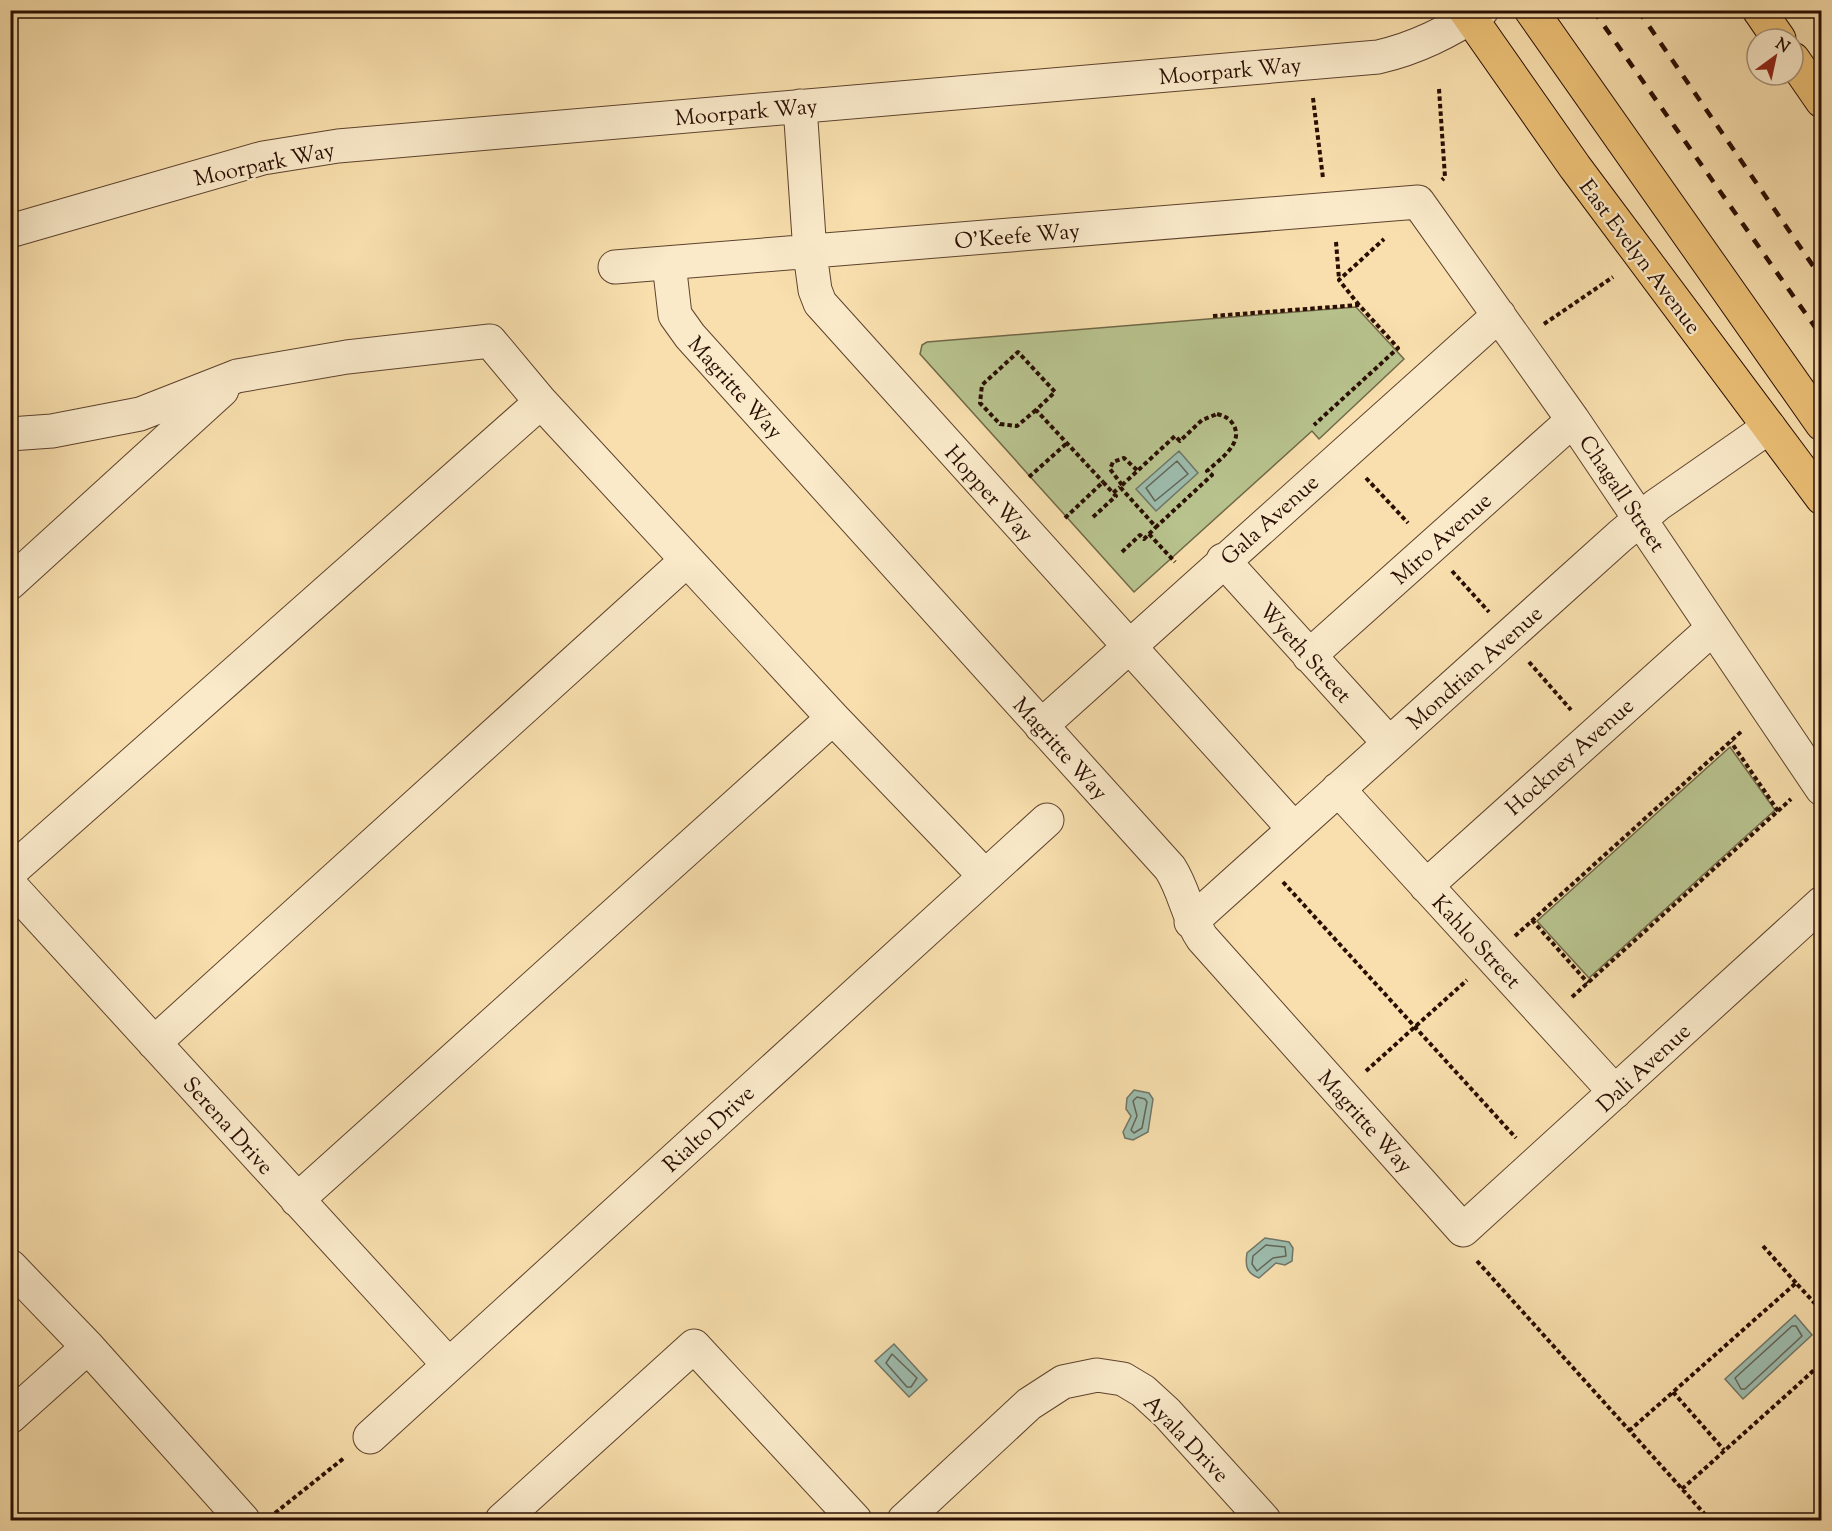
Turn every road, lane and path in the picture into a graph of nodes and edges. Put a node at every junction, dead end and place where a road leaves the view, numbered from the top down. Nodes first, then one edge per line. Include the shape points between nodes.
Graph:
1 (1531, 10) edge
2 (1759, 10) edge
3 (1472, 13) edge
4 (1771, 27) edge
5 (1805, 77) edge
6 (1439, 89) dead end
7 (1313, 98) dead end
8 (1821, 101) edge
9 (800, 106) junction
10 (1323, 181) dead end
11 (1428, 192) junction
12 (10, 231) edge
13 (1336, 234) dead end
14 (1388, 236) dead end
15 (810, 253) junction
16 (669, 263) junction
17 (615, 267) dead end
18 (1613, 277) dead end
19 (1340, 280) junction
20 (1359, 305) junction
21 (1499, 315) junction
22 (1214, 316) dead end
23 (1540, 326) dead end
24 (237, 376) junction
25 (541, 402) junction
26 (1036, 410) junction
27 (1573, 420) junction
28 (1821, 424) edge
29 (1314, 425) dead end
30 (1769, 427) junction
31 (10, 434) edge
32 (1067, 443) junction
33 (1137, 471) junction
34 (1373, 471) dead end
35 (1029, 477) dead end
36 (1365, 478) junction
37 (1103, 482) junction
38 (1121, 486) junction
39 (1357, 486) dead end
40 (1113, 493) junction
41 (1821, 498) edge
42 (1093, 517) dead end
43 (1065, 518) dead end
44 (1640, 519) junction
45 (1156, 527) junction
46 (1412, 528) dead end
47 (1149, 534) junction
48 (1122, 552) dead end
49 (687, 560) junction
50 (1223, 560) junction
51 (1175, 562) dead end
52 (1449, 568) dead end
53 (10, 583) edge
54 (1494, 617) dead end
55 (1713, 628) junction
56 (1128, 646) junction
57 (1525, 654) dead end
58 (1538, 655) dead end
59 (1310, 656) junction
60 (1529, 663) junction
61 (1521, 671) dead end
62 (1575, 717) dead end
63 (833, 718) junction
64 (1041, 726) junction
65 (1747, 726) dead end
66 (1731, 742) junction
67 (1389, 743) junction
68 (1338, 789) junction
69 (1821, 789) edge
70 (1047, 820) dead end
71 (1294, 829) junction
72 (10, 872) edge
73 (984, 875) junction
74 (1282, 881) dead end
75 (10, 885) edge
76 (1426, 886) junction
77 (1821, 903) edge
78 (1532, 920) junction
79 (1191, 922) junction
80 (1507, 944) dead end
81 (1470, 976) dead end
82 (1588, 983) junction
83 (1568, 1001) dead end
84 (1414, 1027) junction
85 (154, 1043) junction
86 (1615, 1092) junction
87 (1341, 1094) junction
88 (1538, 1163) junction
89 (297, 1200) junction
90 (1474, 1242) junction
91 (1763, 1246) dead end
92 (10, 1266) edge
93 (1796, 1283) junction
94 (1821, 1311) edge
95 (87, 1347) junction
96 (1821, 1363) edge
97 (449, 1365) junction
98 (1673, 1392) junction
99 (10, 1417) edge
100 (1629, 1431) junction
101 (370, 1437) joint
102 (1724, 1450) junction
103 (1682, 1489) junction
104 (259, 1517) edge
105 (502, 1521) edge
106 (855, 1521) edge
107 (904, 1521) edge
108 (1264, 1521) edge
109 (1710, 1521) edge

1 - 28 main road
2 - 4 main road
3 - 9 street, Moorpark Way via 1437,38 1378,57
3 - 30 main road, East Evelyn Avenue via 1575,167
5 - 8 main road
6 - 11 path via 1445,177
7 - 10 path
9 - 12 street, Moorpark Way via 338,146 273,156
9 - 15 street, Hopper Way
11 - 15 street, O'Keefe Way
11 - 21 street, Chagall Street
13 - 19 path
14 - 19 path
15 - 16 street, O'Keefe Way
15 - 56 street, Hopper Way via 815,290 827,312
16 - 17 street, O'Keefe Way
16 - 64 street, Magritte Way via 675,315 690,336
18 - 23 path
19 - 20 path
20 - 22 path
20 - 29 path via 1398,348
21 - 27 street, Chagall Street
21 - 50 street, Gala Avenue
24 - 25 street via 347,357 490,341
24 - 31 street via 140,414 52,431
24 - 53 street
25 - 49 street
25 - 72 street
26 - 26 path via 1055,392 1018,351 982,385 980,403 1000,424 1017,426
26 - 32 path
27 - 44 street, Chagall Street
27 - 59 street, Miro Avenue
30 - 41 main road, East Evelyn Avenue
30 - 44 street, Mondrian Avenue
32 - 35 path
32 - 37 path
33 - 38 path
33 - 38 path via 1124,458 1113,462 1110,469
33 - 45 path via 1175,436 1180,441 1209,416 1224,416 1234,425 1233,445 1208,471 1212,476
34 - 36 path
36 - 39 path
36 - 46 path
37 - 40 path
37 - 43 path
38 - 40 path
38 - 45 path
40 - 42 path via 1116,496
44 - 55 street, Chagall Street
44 - 67 street, Mondrian Avenue
45 - 47 path
47 - 48 path via 1144,539 1140,535
47 - 51 path
49 - 63 street
49 - 85 street
50 - 56 street, Gala Avenue
50 - 59 street, Wyeth Street
52 - 54 path
55 - 69 street, Chagall Street
55 - 76 street, Hockney Avenue
56 - 64 street, Gala Avenue
56 - 71 street, Hopper Way
57 - 60 path
58 - 60 path
59 - 67 street, Wyeth Street
60 - 61 path
60 - 62 path
63 - 73 street
63 - 89 street
64 - 79 street, Magritte Way via 1170,868 1180,883
65 - 66 path
66 - 78 path
66 - 82 path via 1778,811
67 - 68 street, Mondrian Avenue
68 - 71 street, Mondrian Avenue
68 - 76 street, Kahlo Street
70 - 73 street, Rialto Drive
71 - 79 street, Mondrian Avenue
73 - 97 street, Rialto Drive
74 - 84 path
75 - 85 street, Serena Drive
76 - 86 street, Kahlo Street
77 - 86 street, Dali Avenue
78 - 80 path
78 - 82 path
79 - 87 street, Magritte Way
81 - 84 path
82 - 83 path
84 - 87 path
84 - 88 path
85 - 89 street, Serena Drive
86 - 88 street, Dali Avenue
87 - 90 street, Magritte Way
88 - 90 street, Dali Avenue
89 - 97 street, Serena Drive
90 - 100 path via 1476,1262
91 - 93 path
92 - 95 street
93 - 94 path
93 - 98 path
95 - 99 street
95 - 104 street
96 - 102 path
97 - 101 street, Rialto Drive
98 - 100 path
98 - 102 path
100 - 103 path
101 - 104 path
102 - 103 path
103 - 109 path
105 - 106 street via 694,1346
107 - 108 street, Ayala Drive via 1029,1404 1063,1382 1097,1375 1123,1379 1143,1391

